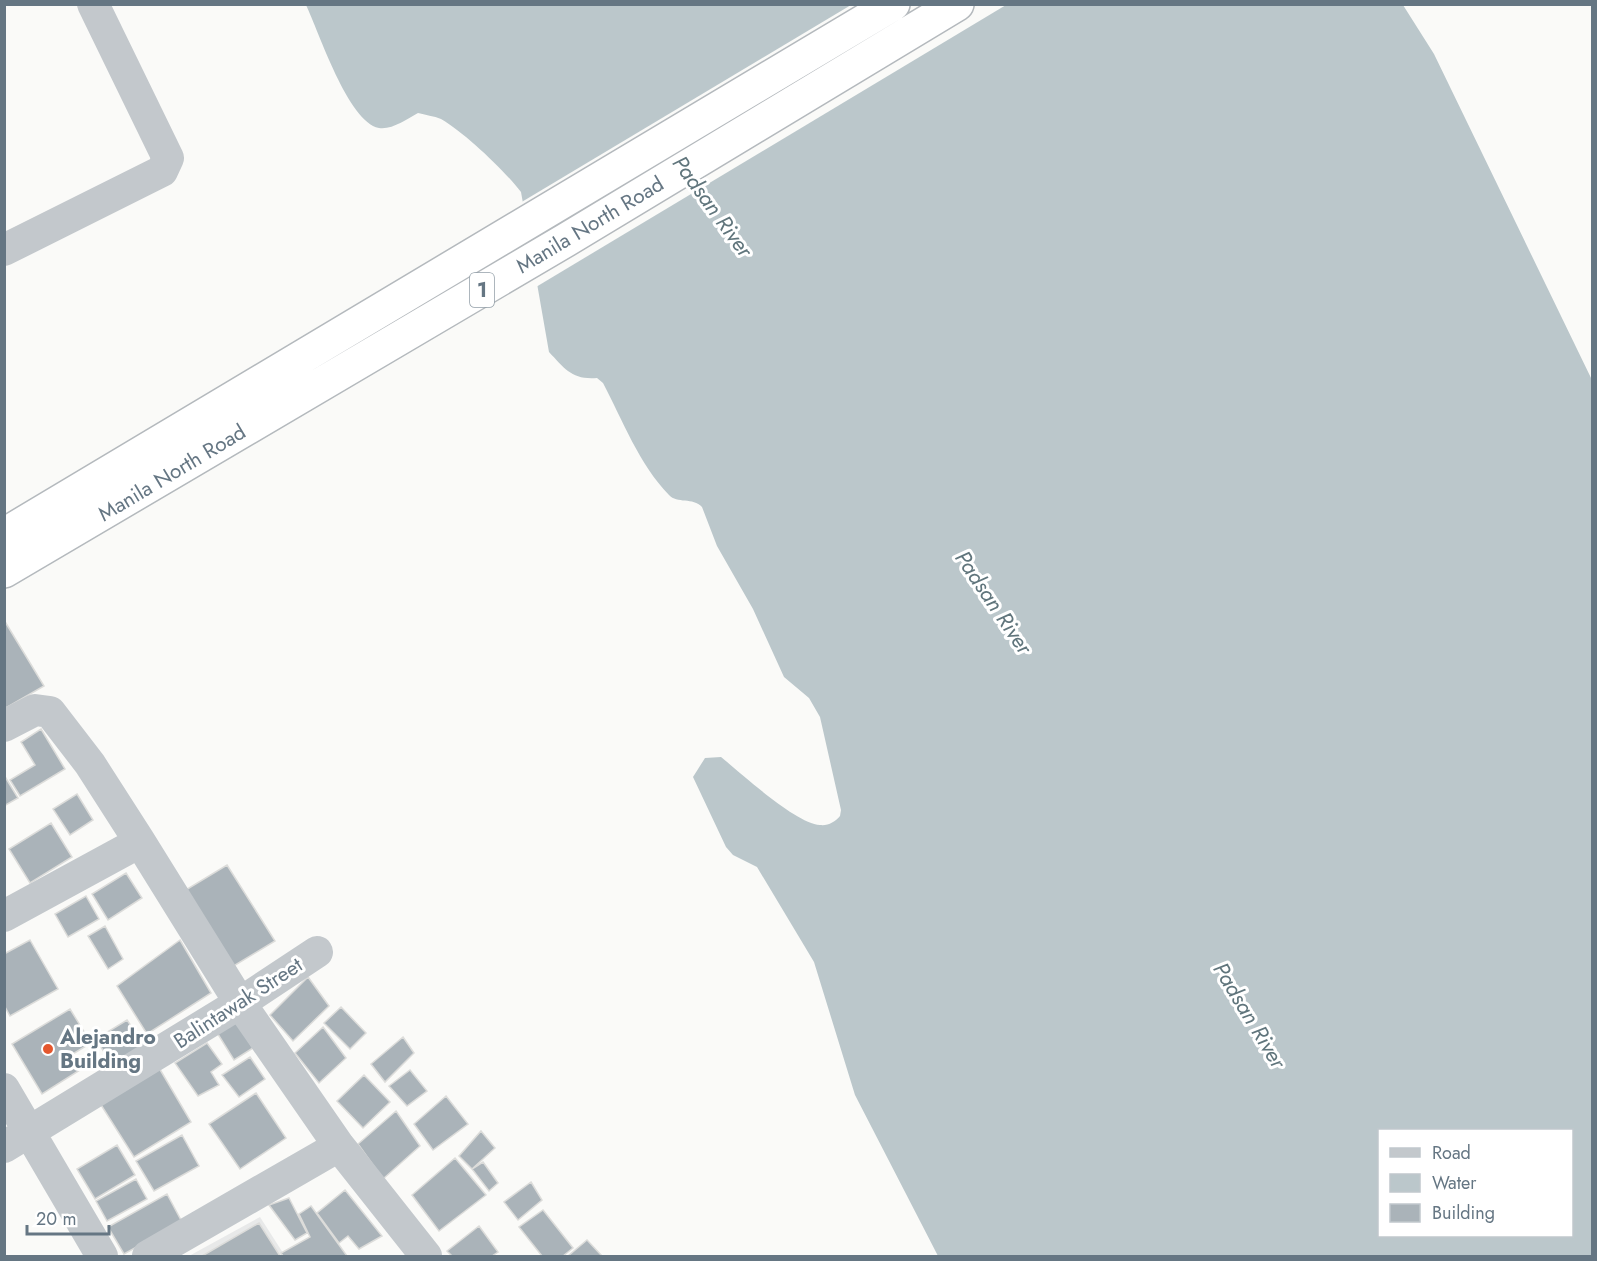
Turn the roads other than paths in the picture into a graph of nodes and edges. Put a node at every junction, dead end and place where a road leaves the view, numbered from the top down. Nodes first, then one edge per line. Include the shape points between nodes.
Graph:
1 (93, 4) edge
2 (893, 4) edge
3 (957, 4) edge
4 (4, 250) edge
5 (4, 535) edge
6 (4, 571) edge
7 (4, 726) edge
8 (140, 842) junction
9 (4, 916) edge
10 (317, 952) dead end
11 (240, 1003) junction
12 (4, 1089) edge
13 (17, 1140) edge
14 (339, 1146) junction
15 (102, 1257) edge
16 (148, 1257) edge
17 (426, 1257) edge

1 - 4 street via 168,158 162,171
2 - 5 highway, Manila North Road / 1
3 - 6 highway, Manila North Road / 1
7 - 8 street via 35,710 50,712 90,764
8 - 9 street
8 - 11 street
10 - 11 street, Balintawak Street
11 - 13 street, Balintawak Street
11 - 14 street
12 - 13 street
13 - 15 street
14 - 16 street
14 - 17 street

